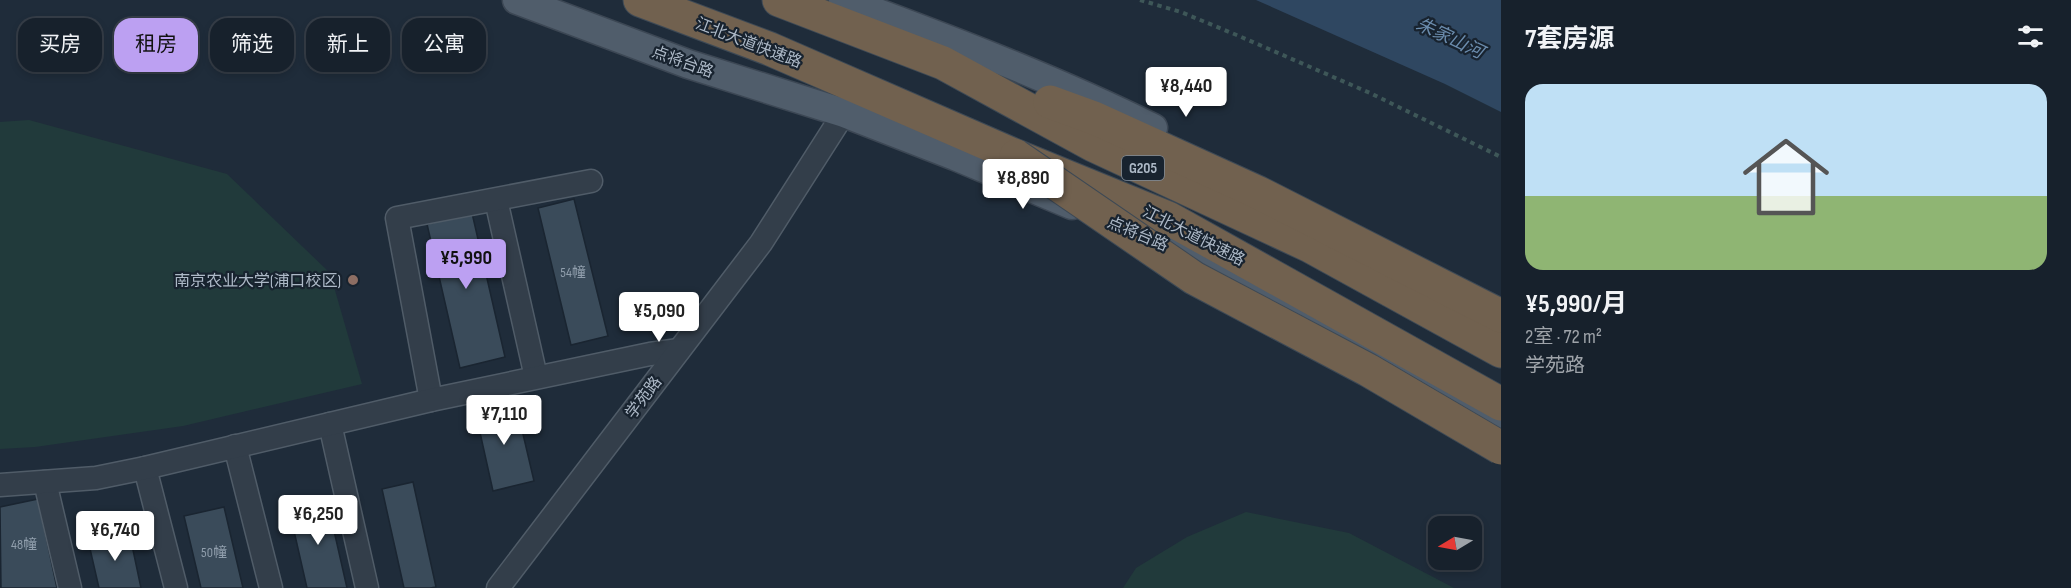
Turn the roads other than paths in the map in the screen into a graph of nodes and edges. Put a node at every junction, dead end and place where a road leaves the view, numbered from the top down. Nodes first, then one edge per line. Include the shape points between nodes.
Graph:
1 (517, 0) edge
2 (640, 0) edge
3 (778, 0) edge
4 (843, 0) edge
5 (943, 63) junction
6 (844, 113) junction
7 (1016, 156) junction
8 (591, 181) dead end
9 (496, 200) junction
10 (1501, 302) edge
11 (1501, 316) edge
12 (679, 350) junction
13 (1501, 351) edge
14 (536, 376) junction
15 (431, 400) junction
16 (1501, 404) edge
17 (330, 424) junction
18 (1501, 424) edge
19 (235, 446) junction
20 (1501, 448) edge
21 (145, 468) junction
22 (45, 482) junction
23 (0, 485) edge
24 (70, 588) edge
25 (176, 588) edge
26 (271, 588) edge
27 (367, 588) edge
28 (498, 588) edge

1 - 6 main road, 点将台路 via 688,64
2 - 7 highway, 江北大道快速路 / G205 via 770,49
3 - 5 highway, G205
4 - 10 main road via 1100,102
5 - 11 highway via 1094,118 1249,188
5 - 13 highway, G205 via 1093,145 1310,246
6 - 12 street, 学苑路 via 761,243
6 - 18 main road, 点将台路 via 1236,275
7 - 16 highway, 江北大道快速路 / G205, bridge via 1168,218
7 - 20 highway, bridge via 1194,278 1368,370
8 - 9 street
9 - 14 street
9 - 15 street via 397,218
12 - 14 street
12 - 28 street, 学苑路
14 - 15 street
15 - 17 street
17 - 19 street
17 - 27 street
19 - 21 street
19 - 26 street
21 - 22 street via 96,478
21 - 25 street
22 - 23 street
22 - 24 street

